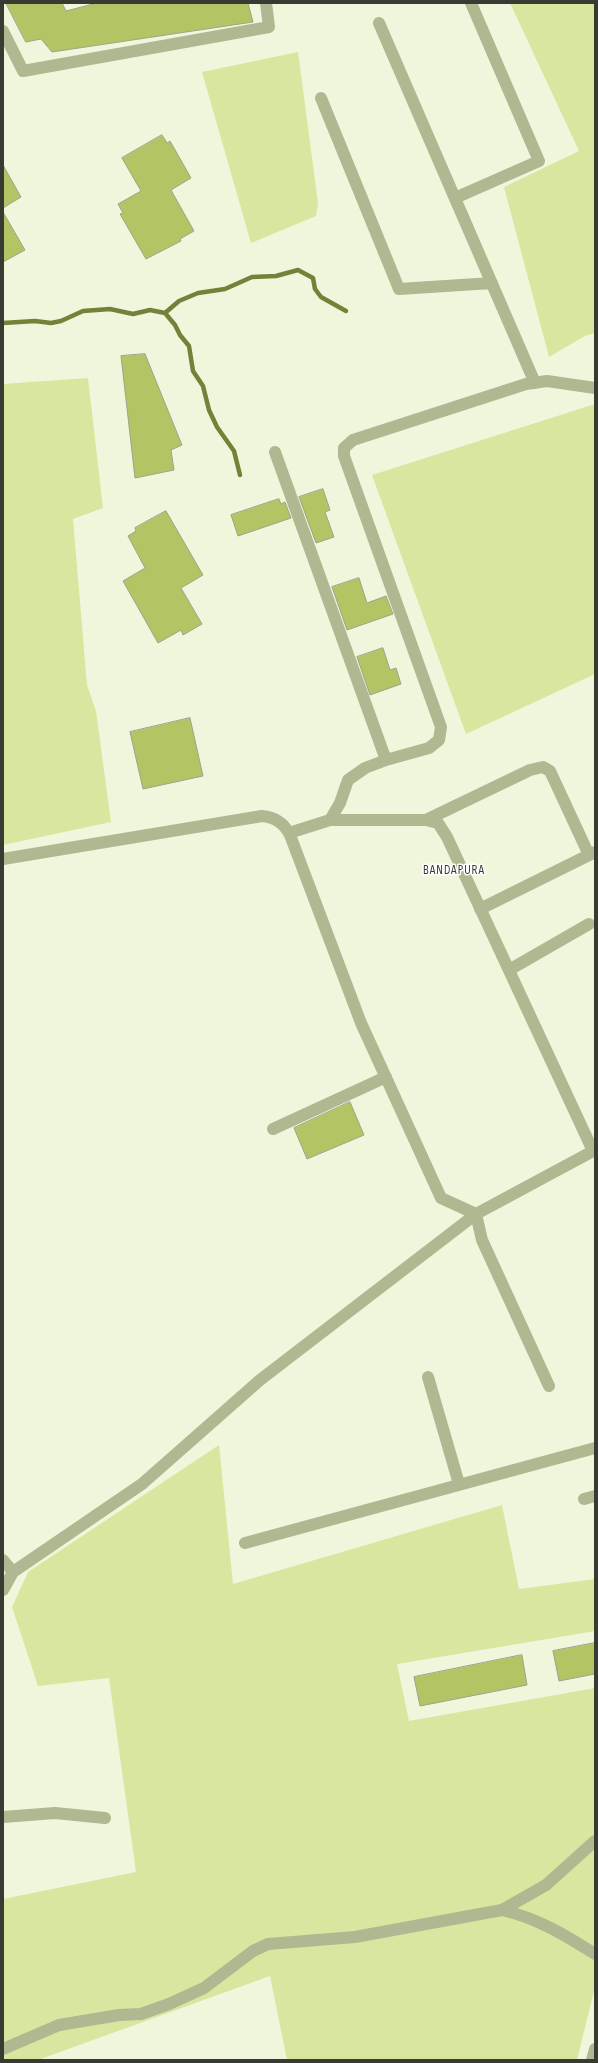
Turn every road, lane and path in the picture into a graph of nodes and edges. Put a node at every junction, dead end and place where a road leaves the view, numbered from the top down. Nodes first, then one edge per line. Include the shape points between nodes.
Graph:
1 (266, 3) edge
2 (471, 3) edge
3 (379, 23) dead end
4 (3, 31) edge
5 (321, 98) dead end
6 (455, 198) junction
7 (492, 283) junction
8 (535, 383) junction
9 (595, 388) edge
10 (275, 452) dead end
11 (386, 760) junction
12 (330, 820) junction
13 (426, 820) junction
14 (289, 833) junction
15 (592, 854) edge
16 (3, 859) edge
17 (480, 909) junction
18 (589, 924) dead end
19 (509, 970) junction
20 (386, 1077) junction
21 (272, 1129) dead end
22 (594, 1150) edge
23 (476, 1214) junction
24 (428, 1377) dead end
25 (549, 1386) dead end
26 (595, 1448) edge
27 (459, 1484) junction
28 (245, 1543) dead end
29 (3, 1560) edge
30 (13, 1572) junction
31 (3, 1590) edge
32 (3, 1818) edge
33 (105, 1818) dead end
34 (595, 1841) edge
35 (502, 1910) junction
36 (595, 1954) edge
37 (3, 2049) edge

1 - 4 street via 269,27 23,71
2 - 6 street via 539,161
3 - 6 street
5 - 7 street via 399,289
6 - 7 street
7 - 8 street
8 - 9 street
8 - 11 street via 353,440 344,448 344,456 441,727 439,740 429,748
10 - 11 street
11 - 12 street via 366,768 348,780 340,803
12 - 13 street
12 - 14 street
13 - 15 street via 530,770 543,767 550,771
13 - 17 street via 438,823
14 - 16 street via 276,819 262,816
14 - 20 street via 361,1023
15 - 17 street
17 - 19 street
18 - 19 street
19 - 22 street
20 - 21 street
20 - 23 street via 441,1198
22 - 23 street
23 - 25 street via 482,1240
23 - 30 street via 260,1380 142,1484
24 - 27 street
26 - 27 street
27 - 28 street
29 - 30 street
30 - 31 street
32 - 33 street via 55,1813
34 - 35 street via 546,1885
35 - 36 street via 521,1914 560,1932
35 - 37 street via 355,1937 268,1944 253,1951 204,1988 169,2004 141,2014 59,2025

